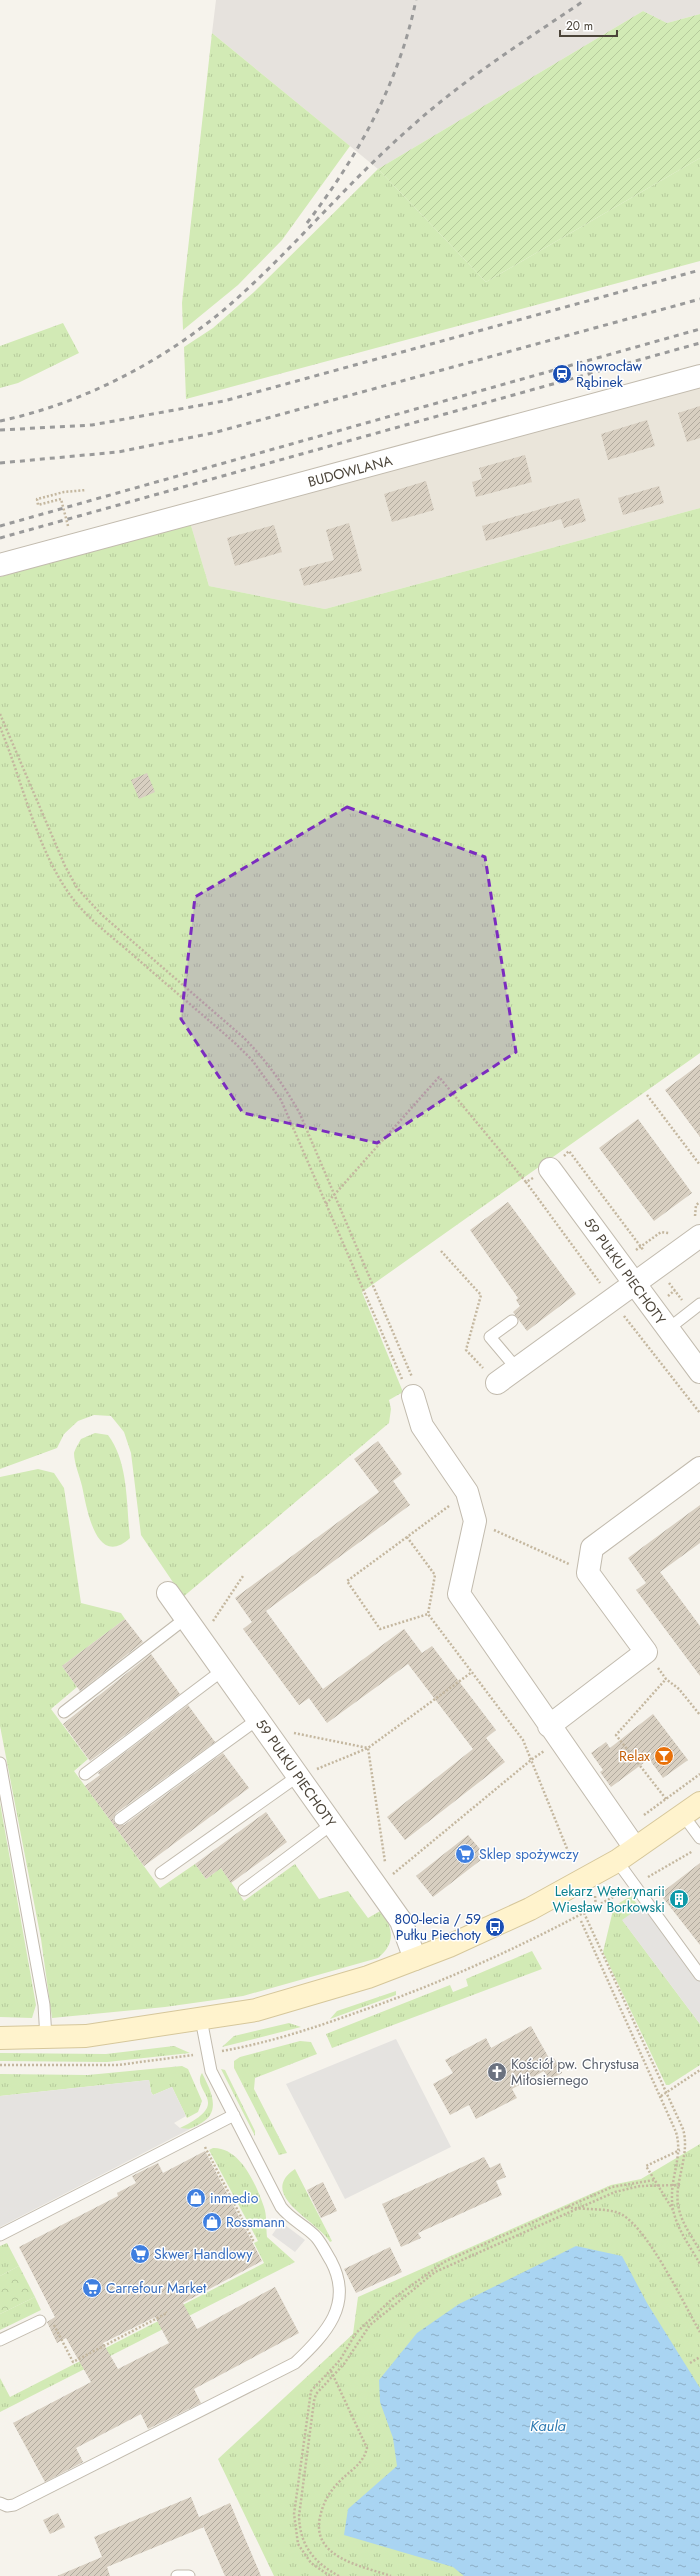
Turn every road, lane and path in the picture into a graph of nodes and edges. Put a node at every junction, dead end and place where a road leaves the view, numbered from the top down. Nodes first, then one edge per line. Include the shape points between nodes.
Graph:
1 (700, 376) edge
2 (86, 490) dead end
3 (70, 531) dead end
4 (0, 566) edge
5 (0, 714) edge
6 (0, 727) edge
7 (648, 1095) dead end
8 (700, 1164) edge
9 (550, 1169) dead end
10 (526, 1182) dead end
11 (334, 1195) junction
12 (700, 1202) edge
13 (326, 1204) junction
14 (697, 1229) edge
15 (674, 1233) dead end
16 (441, 1251) dead end
17 (619, 1263) junction
18 (596, 1278) dead end
19 (635, 1284) junction
20 (700, 1304) edge
21 (512, 1321) dead end
22 (668, 1329) junction
23 (517, 1369) junction
24 (700, 1372) edge
25 (497, 1383) joint
26 (413, 1396) junction
27 (700, 1468) edge
28 (467, 1492) junction
29 (475, 1521) junction
30 (407, 1538) junction
31 (588, 1573) junction
32 (243, 1576) dead end
33 (168, 1592) dead end
34 (428, 1614) junction
35 (186, 1618) junction
36 (217, 1628) dead end
37 (646, 1652) junction
38 (223, 1670) junction
39 (472, 1672) junction
40 (666, 1679) junction
41 (64, 1712) dead end
42 (700, 1715) edge
43 (258, 1718) junction
44 (292, 1733) dead end
45 (554, 1734) junction
46 (368, 1748) junction
47 (531, 1760) junction
48 (0, 1763) edge
49 (85, 1774) dead end
50 (700, 1774) edge
51 (298, 1776) junction
52 (666, 1799) junction
53 (692, 1809) edge
54 (120, 1820) dead end
55 (332, 1824) junction
56 (623, 1830) junction
57 (700, 1838) edge
58 (635, 1848) junction
59 (572, 1860) dead end
60 (617, 1861) junction
61 (387, 1870) dead end
62 (161, 1873) dead end
63 (388, 1878) dead end
64 (244, 1890) dead end
65 (584, 1913) dead end
66 (581, 1922) dead end
67 (415, 1959) junction
68 (700, 1975) edge
69 (201, 2019) junction
70 (0, 2038) edge
71 (46, 2038) junction
72 (700, 2070) edge
73 (666, 2093) junction
74 (661, 2096) junction
75 (234, 2116) junction
76 (205, 2146) dead end
77 (680, 2150) junction
78 (654, 2180) junction
79 (657, 2185) junction
80 (674, 2185) junction
81 (680, 2185) junction
82 (567, 2207) junction
83 (576, 2208) junction
84 (673, 2210) junction
85 (0, 2235) edge
86 (251, 2241) dead end
87 (700, 2251) edge
88 (700, 2264) edge
89 (166, 2312) dead end
90 (40, 2321) dead end
91 (52, 2322) dead end
92 (700, 2332) edge
93 (0, 2340) edge
94 (700, 2357) edge
95 (690, 2363) dead end
96 (331, 2371) junction
97 (335, 2376) junction
98 (0, 2503) edge
99 (177, 2576) edge
100 (190, 2576) edge
101 (330, 2576) edge
102 (339, 2576) edge
103 (391, 2576) edge

1 - 4 street, BUDOWLANA
2 - 3 path via 64,492 37,499 38,505 61,499
5 - 11 path via 65,866 77,888 102,916 260,1054 278,1077 296,1108
6 - 13 path via 15,763 19,784 56,871 68,892 96,924 252,1060 281,1100
7 - 8 path
9 - 17 street, 59 PUŁKU PIECHOTY
10 - 11 path via 440,1077
11 - 13 path
11 - 26 path via 416,1388
12 - 14 path via 696,1205
13 - 26 path via 407,1392
14 - 19 street
15 - 17 path via 661,1232
16 - 25 path via 481,1295 466,1350
17 - 18 path
17 - 19 street, 59 PUŁKU PIECHOTY
19 - 22 street, 59 PUŁKU PIECHOTY
19 - 23 street
20 - 22 lane
21 - 23 lane via 490,1337
22 - 24 street, 59 PUŁKU PIECHOTY
23 - 25 street
26 - 28 street via 422,1426
27 - 31 street via 592,1548
28 - 29 street
28 - 30 path
29 - 31 path
29 - 45 street via 459,1594
30 - 34 path via 435,1576
30 - 34 path via 347,1581 380,1629
31 - 37 street
32 - 36 path via 213,1621
33 - 35 street, 59 PUŁKU PIECHOTY
34 - 39 path
35 - 38 street, 59 PUŁKU PIECHOTY
35 - 41 lane
37 - 40 path
37 - 45 street
38 - 43 street, 59 PUŁKU PIECHOTY
38 - 49 lane
39 - 46 path
39 - 47 path via 523,1740
40 - 42 path via 680,1689
40 - 52 path via 616,1735
43 - 51 street, 59 PUŁKU PIECHOTY
43 - 54 lane
44 - 46 path
45 - 47 path
45 - 56 street
46 - 51 path
46 - 61 path
47 - 59 path
47 - 63 path
48 - 71 lane via 44,2005
50 - 52 path
51 - 55 street, 59 PUŁKU PIECHOTY
51 - 62 lane
52 - 56 path
53 - 57 lane
53 - 58 street
55 - 64 lane
55 - 67 street, 59 PUŁKU PIECHOTY via 401,1921
56 - 58 street
58 - 60 street
60 - 67 street via 523,1913
60 - 68 lane
65 - 73 path
66 - 74 path
67 - 69 street via 305,1998 256,2010
69 - 71 street via 92,2035
69 - 75 lane via 212,2070
70 - 71 street
72 - 73 path
73 - 74 path
73 - 81 path via 686,2139
74 - 77 path via 676,2132
75 - 85 lane
75 - 98 lane via 281,2207 316,2237 338,2275 339,2297 331,2323 317,2342 295,2363 14,2506
76 - 86 path via 253,2240
77 - 78 path via 646,2166
77 - 80 path
78 - 79 path
78 - 82 path via 612,2187
79 - 80 path
79 - 83 path via 615,2192
79 - 84 path
80 - 81 path
80 - 84 path
81 - 87 path via 678,2209
82 - 83 path
82 - 96 path via 432,2269 366,2322
83 - 92 path via 618,2213 636,2226 650,2244
83 - 97 path via 435,2272 370,2325
84 - 88 path via 677,2223
89 - 91 path via 73,2362
90 - 93 lane
94 - 95 path
96 - 97 path
96 - 101 path via 311,2391 308,2401 294,2514 298,2544 312,2563
97 - 102 path via 316,2394 314,2401 299,2516 300,2531 308,2551 323,2566
97 - 103 path via 367,2448 358,2466 329,2492 318,2526 320,2536 324,2545 338,2557
99 - 100 lane

